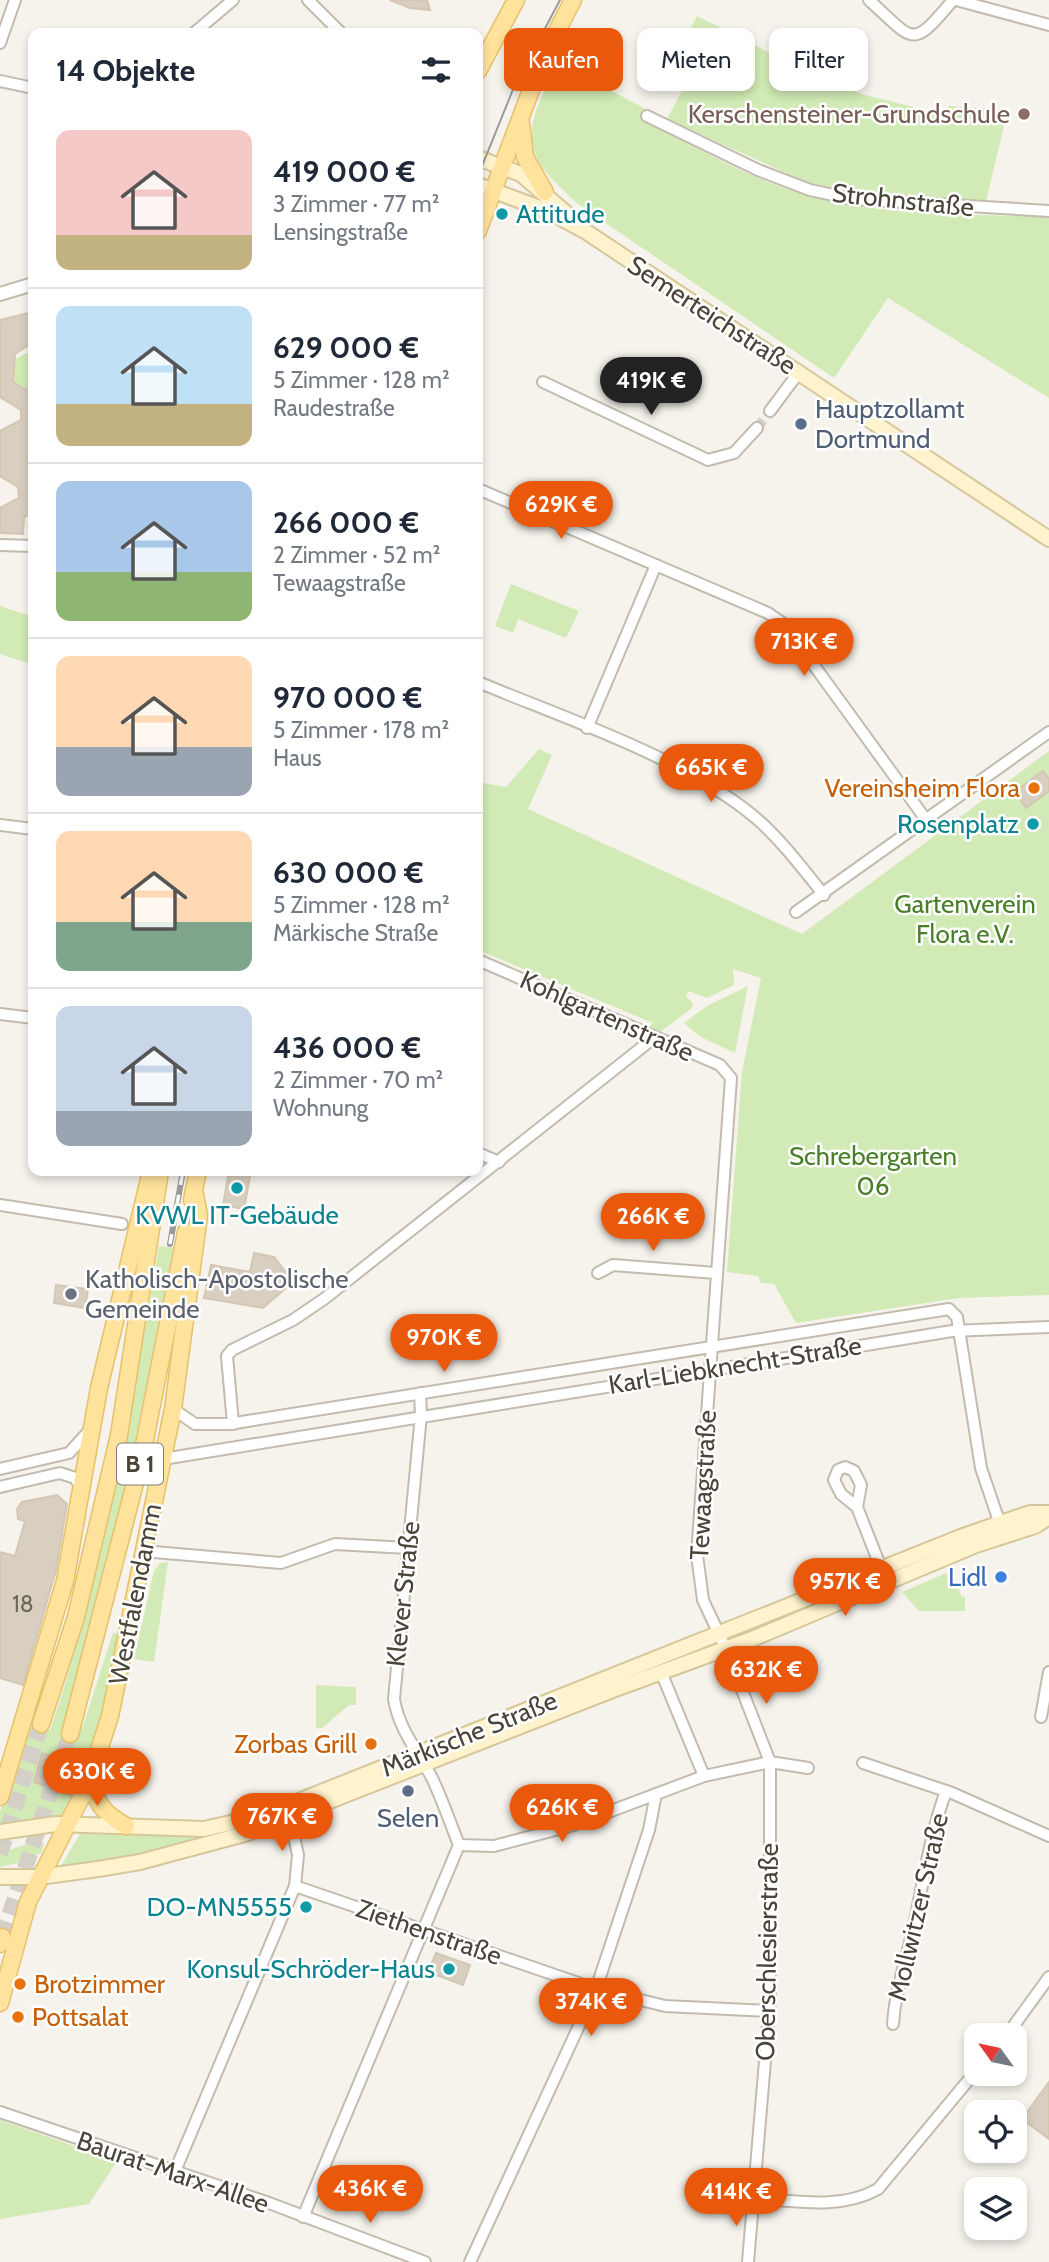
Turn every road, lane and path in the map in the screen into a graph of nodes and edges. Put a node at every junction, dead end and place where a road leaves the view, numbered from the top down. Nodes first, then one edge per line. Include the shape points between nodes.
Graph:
1 (16, 0) edge
2 (233, 0) edge
3 (308, 0) edge
4 (516, 0) edge
5 (573, 0) edge
6 (869, 0) edge
7 (955, 0) edge
8 (1049, 25) edge
9 (200, 28) edge
10 (336, 28) edge
11 (0, 43) edge
12 (483, 62) edge
13 (0, 80) edge
14 (28, 87) edge
15 (522, 111) junction
16 (647, 116) dead end
17 (483, 160) edge
18 (501, 166) junction
19 (485, 187) edge
20 (545, 192) junction
21 (1049, 211) edge
22 (585, 231) junction
23 (28, 286) edge
24 (0, 294) edge
25 (799, 372) junction
26 (543, 382) dead end
27 (770, 411) tunnel mouth
28 (757, 428) tunnel mouth
29 (483, 491) edge
30 (1049, 539) edge
31 (0, 545) edge
32 (28, 545) edge
33 (656, 565) junction
34 (483, 684) edge
35 (587, 728) junction
36 (1049, 732) edge
37 (927, 821) junction
38 (0, 825) edge
39 (28, 828) edge
40 (824, 895) junction
41 (796, 912) dead end
42 (483, 962) edge
43 (0, 1014) edge
44 (28, 1017) edge
45 (655, 1037) junction
46 (731, 1078) joint
47 (483, 1155) edge
48 (499, 1162) junction
49 (483, 1174) edge
50 (150, 1176) edge
51 (159, 1176) edge
52 (197, 1176) edge
53 (481, 1176) edge
54 (194, 1190) junction
55 (0, 1205) edge
56 (122, 1224) dead end
57 (598, 1273) dead end
58 (716, 1273) junction
59 (1049, 1327) edge
60 (960, 1329) junction
61 (710, 1346) junction
62 (708, 1369) junction
63 (420, 1393) junction
64 (173, 1409) junction
65 (421, 1415) junction
66 (231, 1424) junction
67 (90, 1428) junction
68 (233, 1447) junction
69 (163, 1459) junction
70 (0, 1469) edge
71 (0, 1487) edge
72 (82, 1489) junction
73 (858, 1507) dead end
74 (1049, 1515) edge
75 (1000, 1524) junction
76 (408, 1548) junction
77 (142, 1551) junction
78 (881, 1568) junction
79 (717, 1632) junction
80 (726, 1649) junction
81 (661, 1672) junction
82 (1049, 1672) edge
83 (1041, 1717) dead end
84 (41, 1724) tunnel mouth
85 (70, 1734) tunnel mouth
86 (16, 1750) junction
87 (420, 1760) junction
88 (770, 1762) junction
89 (863, 1763) dead end
90 (95, 1766) junction
91 (808, 1768) dead end
92 (0, 1775) edge
93 (704, 1776) junction
94 (946, 1791) junction
95 (656, 1794) junction
96 (0, 1797) edge
97 (290, 1818) junction
98 (68, 1826) junction
99 (126, 1826) junction
100 (0, 1832) edge
101 (1049, 1836) edge
102 (459, 1845) junction
103 (0, 1877) edge
104 (39, 1877) junction
105 (295, 1886) junction
106 (422, 1930) junction
107 (1049, 1976) edge
108 (596, 1989) junction
109 (0, 2003) edge
110 (769, 2011) junction
111 (1016, 2023) edge
112 (893, 2024) dead end
113 (964, 2085) edge
114 (0, 2112) edge
115 (174, 2171) junction
116 (755, 2199) junction
117 (303, 2217) junction
118 (425, 2262) edge
119 (470, 2262) edge
120 (748, 2262) edge

1 - 11 street
2 - 9 street
3 - 10 street
4 - 12 main road
5 - 15 main road
6 - 7 street via 906,33 916,36 926,33
7 - 8 street
13 - 14 street
15 - 18 main road
15 - 20 main road via 522,146
16 - 21 street, Strohnstraße via 810,190 852,199
17 - 18 main road, Semerteichstraße
18 - 19 main road
18 - 20 main road, Semerteichstraße
19 - 22 main road, Semerteichstraße
20 - 22 main road, Semerteichstraße
22 - 25 main road, Semerteichstraße
23 - 24 street
25 - 27 street
25 - 30 main road, Semerteichstraße
26 - 28 street via 708,460 734,453
29 - 33 street
31 - 32 street
33 - 35 street
33 - 37 street via 768,613 784,625
34 - 35 street
35 - 40 street via 690,773 727,796 782,844
36 - 37 street
37 - 40 street
38 - 39 street
40 - 41 street
42 - 45 street, Kohlgartenstraße
43 - 44 street
45 - 46 street, Kohlgartenstraße via 720,1065
45 - 48 street
46 - 58 street, Tewaagstraße
47 - 48 street
48 - 49 street
50 - 67 main road
51 - 84 main road, Westfalendamm via 119,1435 79,1605
52 - 54 main road, Westfalendamm / B 1
53 - 66 street via 293,1320 232,1349 227,1356
54 - 64 main road, Westfalendamm via 199,1215
54 - 85 main road, Westfalendamm / B 1 via 141,1460
55 - 56 street
57 - 58 street via 613,1265
58 - 61 street, Tewaagstraße
59 - 60 street, Karl-Liebknecht-Straße
60 - 61 street, Karl-Liebknecht-Straße via 954,1311
60 - 62 street, Karl-Liebknecht-Straße
60 - 75 street via 981,1468
61 - 62 street, Tewaagstraße
61 - 63 street, Karl-Liebknecht-Straße
62 - 65 street, Karl-Liebknecht-Straße
62 - 79 street, Tewaagstraße via 697,1555 703,1600
63 - 65 street
63 - 66 street, Karl-Liebknecht-Straße
64 - 66 street, Karl-Liebknecht-Straße via 195,1424
64 - 69 main road, Westfalendamm
65 - 68 street, Karl-Liebknecht-Straße
65 - 76 street, Klever Straße
66 - 68 street
67 - 70 street via 69,1453
67 - 72 main road
68 - 69 street, Karl-Liebknecht-Straße
69 - 77 main road, Westfalendamm
71 - 72 street via 60,1473 75,1478
72 - 86 main road via 65,1581
73 - 78 street
74 - 75 main road, Märkische Straße via 1030,1513
74 - 80 main road, Märkische Straße via 1035,1526 976,1545
75 - 78 main road, Märkische Straße
76 - 77 street via 335,1544 281,1563
76 - 87 street, Klever Straße via 394,1699 396,1713
77 - 90 main road, Westfalendamm via 119,1677
78 - 79 main road, Märkische Straße
79 - 80 street, Tewaagstraße
79 - 87 main road, Märkische Straße
80 - 81 main road, Märkische Straße
80 - 88 street, Oberschlesierstraße
81 - 87 main road, Märkische Straße
81 - 93 street
82 - 83 street
86 - 92 main road
86 - 96 main road
87 - 97 main road, Märkische Straße
87 - 99 main road, Märkische Straße via 246,1820 204,1829
87 - 102 street, Klever Straße
88 - 91 street
88 - 93 street
88 - 110 street, Oberschlesierstraße
89 - 94 street
90 - 98 main road, Westfalendamm
90 - 99 main road via 96,1798 105,1813
93 - 95 street
94 - 101 street
94 - 112 street, Mollwitzer Straße via 930,1839 895,1993
95 - 102 street via 574,1825 494,1846
95 - 108 street via 649,1830
97 - 104 main road, Märkische Straße via 140,1862
97 - 105 street via 298,1855
98 - 99 main road, Märkische Straße
98 - 100 main road, Märkische Straße
98 - 104 main road, Westfalendamm
102 - 106 street
103 - 104 main road, Märkische Straße
104 - 109 main road, Westfalendamm
105 - 106 street, Ziethenstraße
105 - 115 street
106 - 108 street, Ziethenstraße
106 - 117 street
107 - 111 street
108 - 110 street, Ziethenstraße via 665,2006
108 - 119 street
110 - 116 street, Oberschlesierstraße
113 - 116 street via 871,2194 842,2203
114 - 115 street, Baurat-Marx-Allee
115 - 117 street, Baurat-Marx-Allee
116 - 120 street, Oberschlesierstraße
117 - 118 street, Baurat-Marx-Allee

